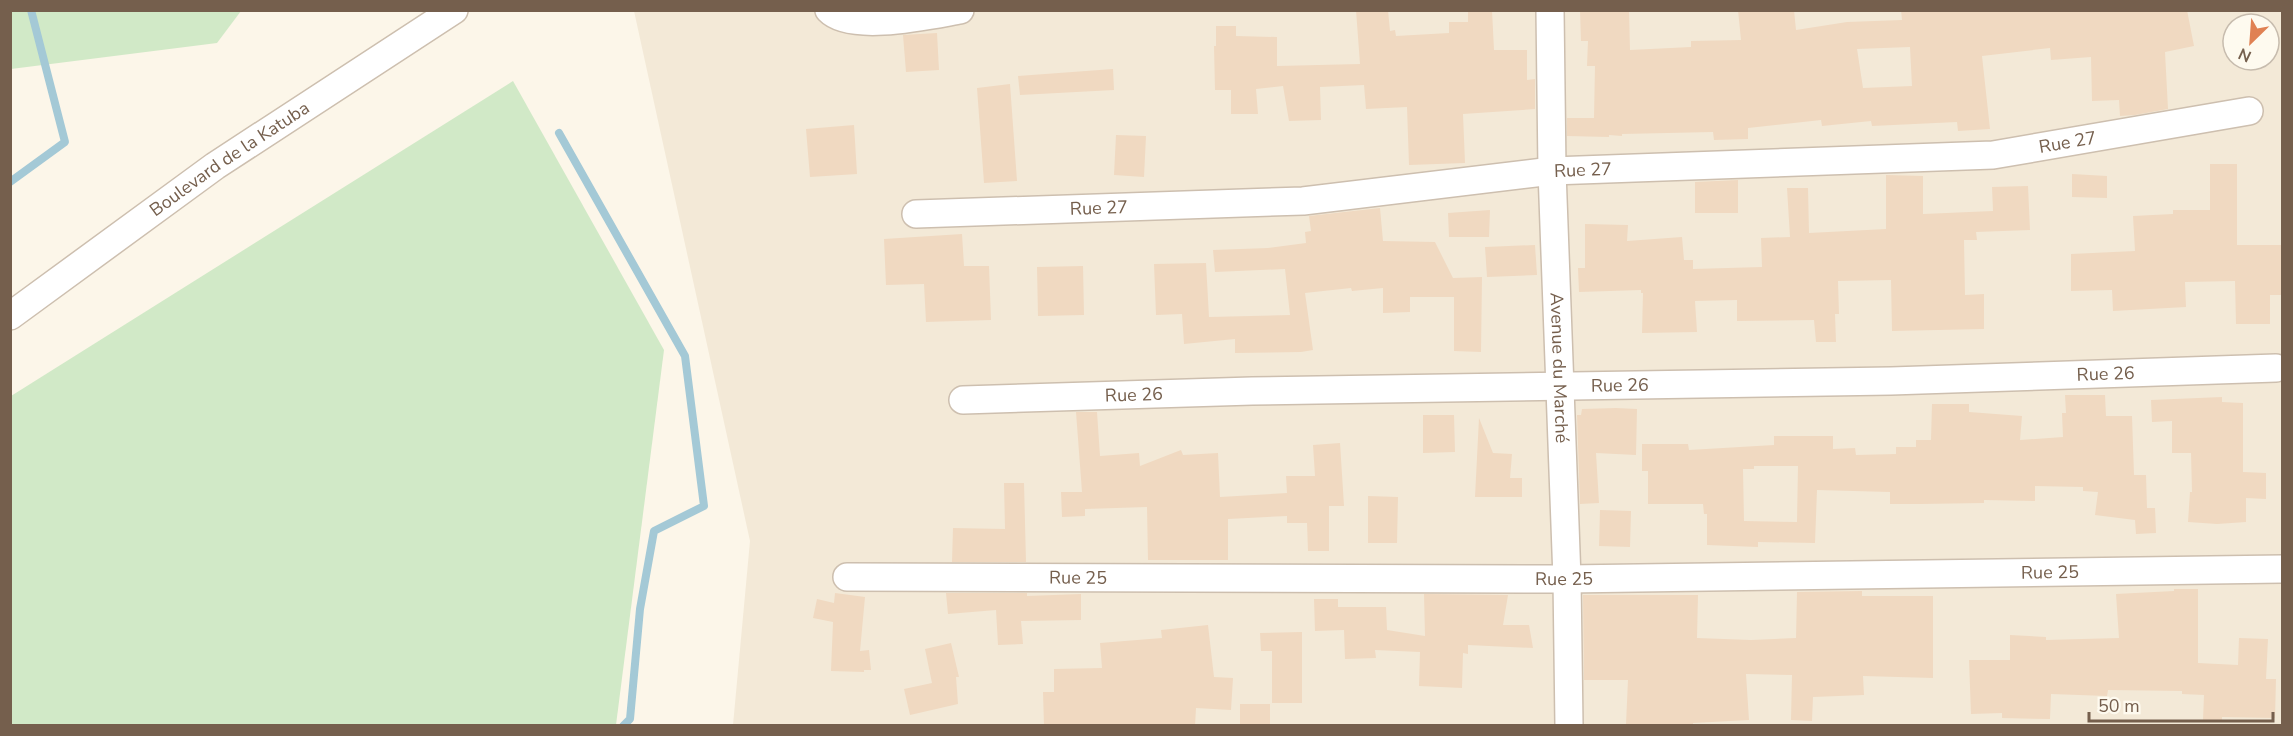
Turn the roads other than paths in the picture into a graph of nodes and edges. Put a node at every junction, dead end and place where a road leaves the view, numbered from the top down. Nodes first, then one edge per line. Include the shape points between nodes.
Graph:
1 (454, 10) edge
2 (829, 10) edge
3 (960, 10) edge
4 (1550, 10) edge
5 (2248, 111) dead end
6 (1552, 171) junction
7 (916, 214) dead end
8 (10, 316) edge
9 (2276, 368) dead end
10 (1561, 388) junction
11 (963, 400) dead end
12 (2283, 569) edge
13 (847, 577) dead end
14 (1567, 579) junction
15 (1569, 726) edge

1 - 8 street, Boulevard de la Katuba via 215,166
2 - 3 street via 852,21 888,21
4 - 6 street, Avenue du Marché
5 - 6 street, Rue 27 via 1993,155
6 - 7 street, Rue 27 via 1303,201
6 - 10 street, Avenue du Marché
9 - 10 street, Rue 26
10 - 11 street, Rue 26 via 1252,391
10 - 14 street, Avenue du Marché
12 - 14 street, Rue 25
13 - 14 street, Rue 25
14 - 15 street, Avenue du Marché

